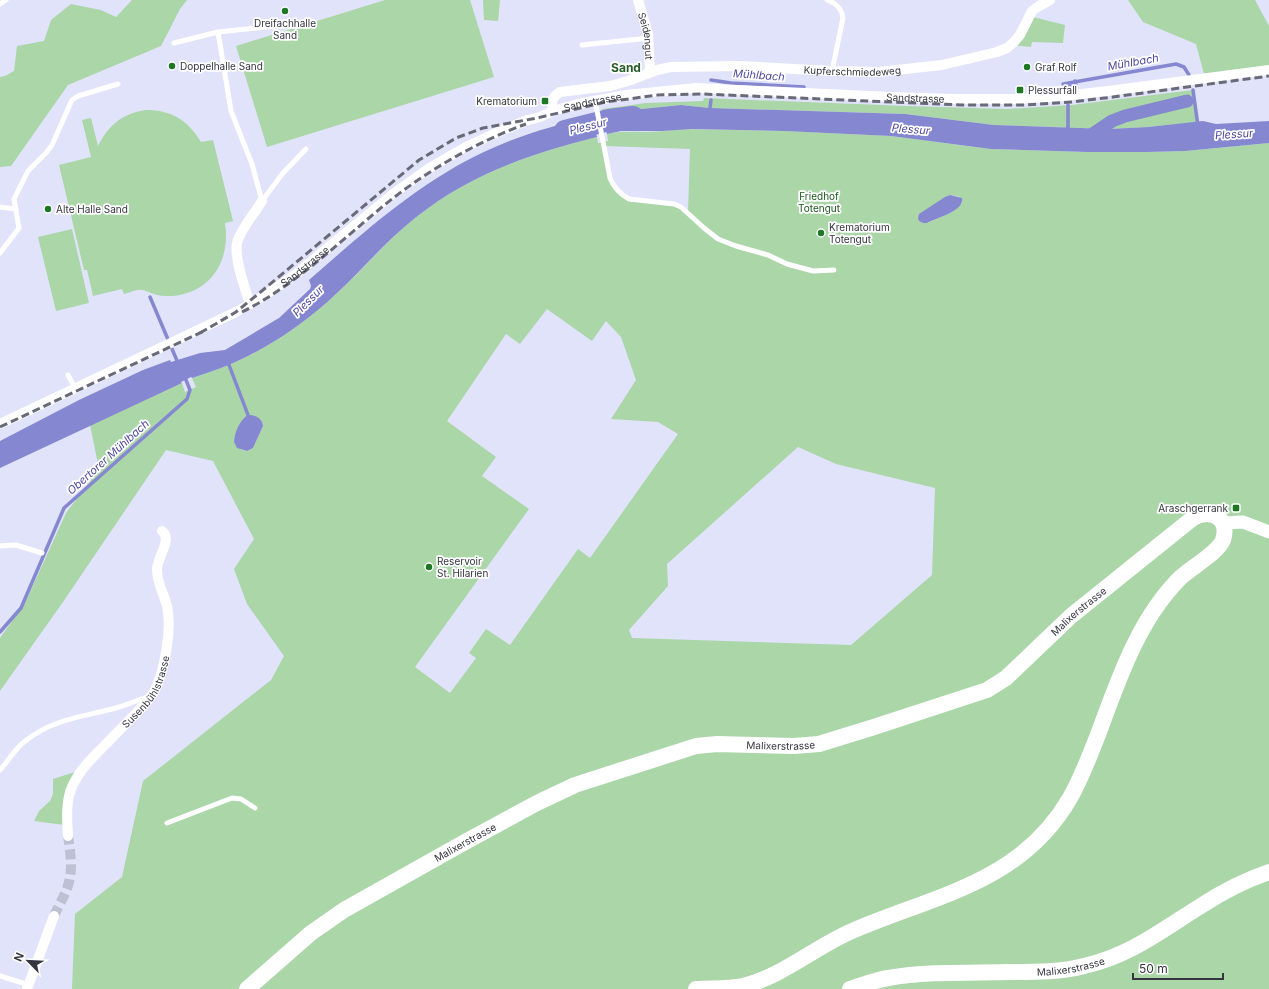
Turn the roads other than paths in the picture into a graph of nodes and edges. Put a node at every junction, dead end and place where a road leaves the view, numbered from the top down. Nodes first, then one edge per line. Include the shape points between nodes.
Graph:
1 (6, 0) edge
2 (638, 0) edge
3 (827, 0) edge
4 (1050, 0) edge
5 (0, 4) edge
6 (288, 22) dead end
7 (218, 32) junction
8 (649, 38) junction
9 (174, 43) dead end
10 (582, 45) dead end
11 (1269, 70) edge
12 (832, 71) junction
13 (650, 72) junction
14 (118, 84) dead end
15 (596, 105) junction
16 (553, 111) junction
17 (306, 150) dead end
18 (262, 201) junction
19 (0, 207) edge
20 (16, 209) junction
21 (0, 253) edge
22 (834, 270) dead end
23 (250, 304) junction
24 (68, 375) dead end
25 (74, 388) junction
26 (0, 424) edge
27 (1223, 523) junction
28 (162, 531) dead end
29 (1269, 532) edge
30 (0, 546) edge
31 (42, 553) dead end
32 (151, 696) junction
33 (0, 770) edge
34 (255, 808) dead end
35 (167, 823) dead end
36 (68, 836) tunnel mouth
37 (1269, 872) edge
38 (54, 916) tunnel mouth
39 (0, 976) edge
40 (28, 987) edge
41 (247, 989) edge
42 (696, 989) edge
43 (850, 989) edge

1 - 5 lane
2 - 8 street, Seidengut
3 - 12 lane via 839,6 843,18
4 - 12 street, Kupferschmiedeweg via 1032,11 1014,42 997,52 902,71
6 - 7 lane via 276,26
7 - 9 lane
7 - 18 lane via 231,111 252,164
8 - 10 lane
8 - 13 street, Seidengut
11 - 15 street, Sandstrasse via 1108,91 1019,99 953,99 696,88 626,95
12 - 13 street, Kupferschmiedeweg via 727,66 672,67
13 - 16 street, Kupferschmiedeweg via 610,86 560,92 553,100
14 - 20 lane via 72,100 50,148 26,174 14,199
15 - 16 street, Sandstrasse
15 - 22 lane via 612,183 624,197 674,204 718,238 736,246 813,271
16 - 23 street, Sandstrasse via 492,135 428,169 393,194 296,274
17 - 18 lane via 283,173
18 - 23 street via 242,232 236,251
19 - 20 lane
20 - 21 lane via 19,228
23 - 25 street, Sandstrasse
24 - 25 lane
25 - 26 street, Sandstrasse
27 - 29 street via 1243,522
27 - 41 main road, Malixerstrasse via 1210,514 1199,514 1193,518 1071,616 1006,678 987,690 819,744 696,746 575,785 537,803 344,910 311,933
27 - 42 main road via 1221,544 1174,584 1147,622 1122,670 1085,769 1071,797 1051,825 1023,853 980,881 850,932 764,979 732,988
28 - 32 street, Susenbühlstrasse via 166,533 167,539 160,554 157,570 167,608 168,633 163,665
30 - 31 lane via 16,545
32 - 33 lane via 47,727 18,748
32 - 36 street, Susenbühlstrasse via 76,778 68,802
34 - 35 lane via 241,799 232,798
37 - 43 main road, Malixerstrasse via 1216,897 1140,945 1097,963 1050,971 900,976
38 - 40 street
39 - 40 lane

